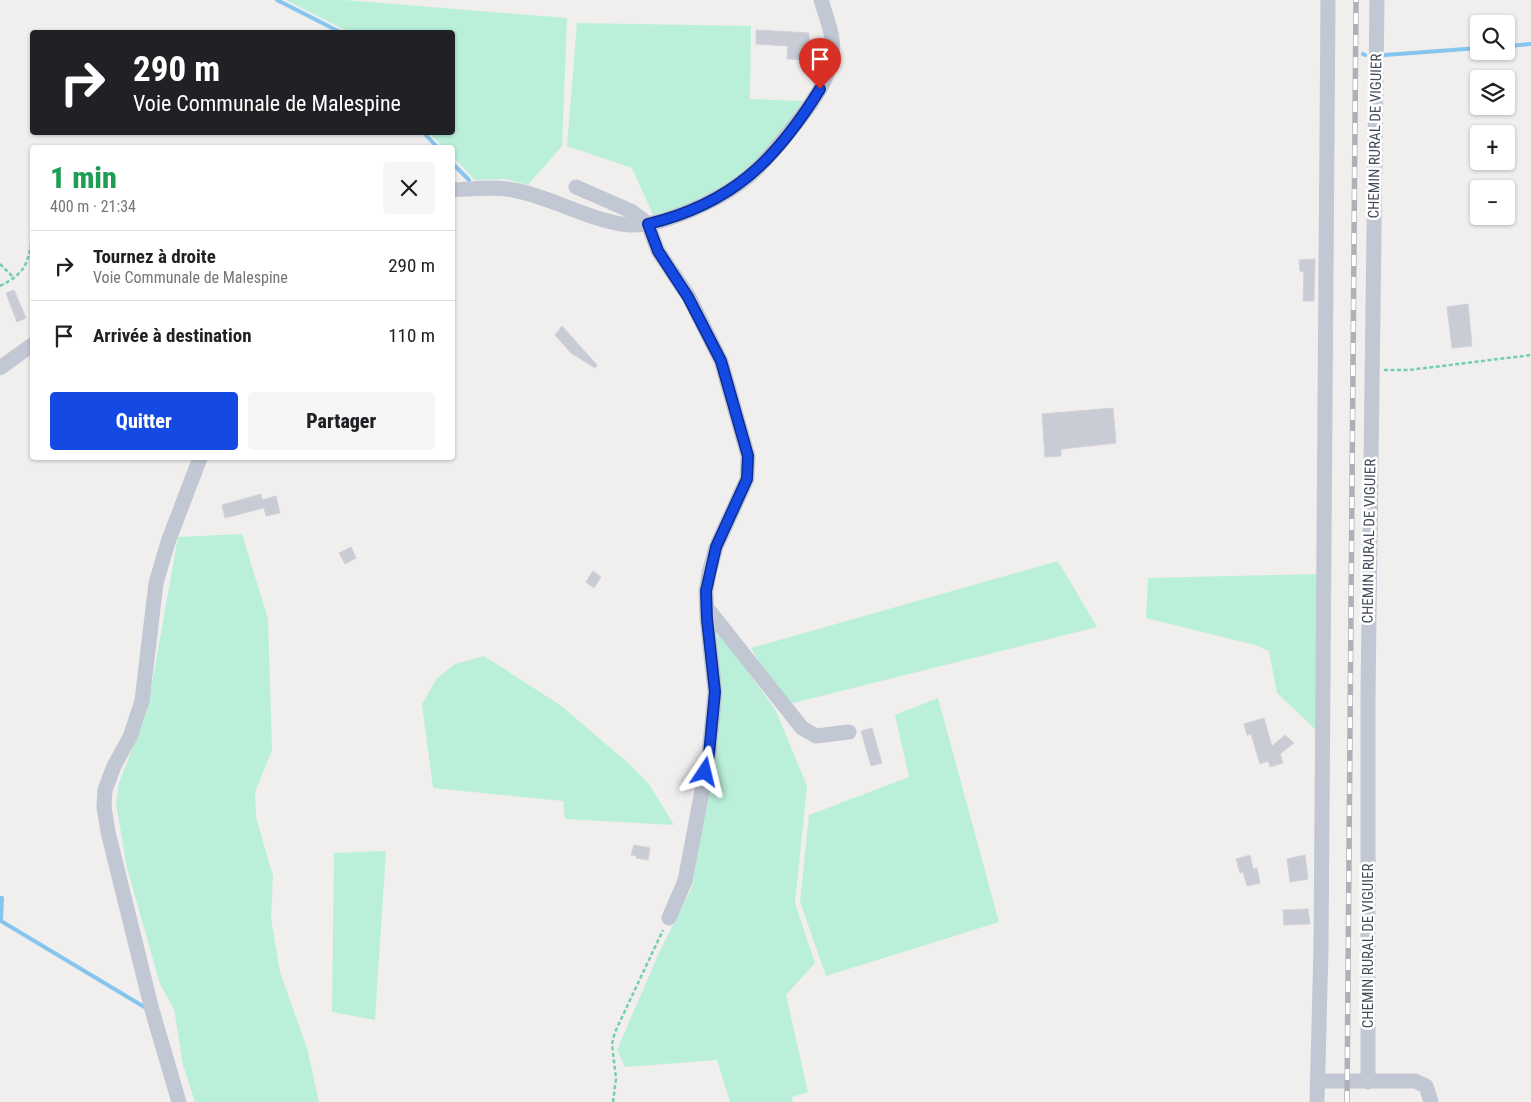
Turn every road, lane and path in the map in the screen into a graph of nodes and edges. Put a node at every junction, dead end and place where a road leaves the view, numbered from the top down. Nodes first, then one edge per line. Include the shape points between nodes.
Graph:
1 (821, 0) edge
2 (1328, 0) edge
3 (1376, 0) edge
4 (576, 187) dead end
5 (455, 190) edge
6 (648, 224) junction
7 (30, 250) edge
8 (0, 264) edge
9 (14, 278) junction
10 (0, 286) edge
11 (30, 346) edge
12 (1531, 355) edge
13 (1371, 366) junction
14 (0, 368) edge
15 (199, 460) edge
16 (707, 608) junction
17 (850, 732) dead end
18 (669, 918) joint
19 (1317, 1081) junction
20 (1368, 1082) junction
21 (179, 1102) edge
22 (613, 1102) edge
23 (1317, 1102) edge
24 (1431, 1102) edge

1 - 6 street via 832,54 828,72 811,104 772,154 743,182 707,204
2 - 19 street via 1321,940
3 - 13 street, CHEMIN RURAL DE VIGUIER
4 - 6 street via 631,212
5 - 6 street via 513,190 609,221
6 - 16 street via 658,251 688,297 721,361 748,456 747,479 716,547 706,591
7 - 9 path via 27,264
8 - 9 path
9 - 10 path
11 - 14 street
12 - 13 path via 1409,370 1385,370
13 - 20 street, CHEMIN RURAL DE VIGUIER
15 - 21 street via 156,583 142,701 130,737 108,782 104,807 150,1001
16 - 17 street via 802,728 816,736
16 - 18 street via 715,692 709,754 684,881
18 - 22 path via 615,1032 612,1044 616,1079
19 - 20 street
19 - 23 street
20 - 24 street via 1420,1082 1426,1086

